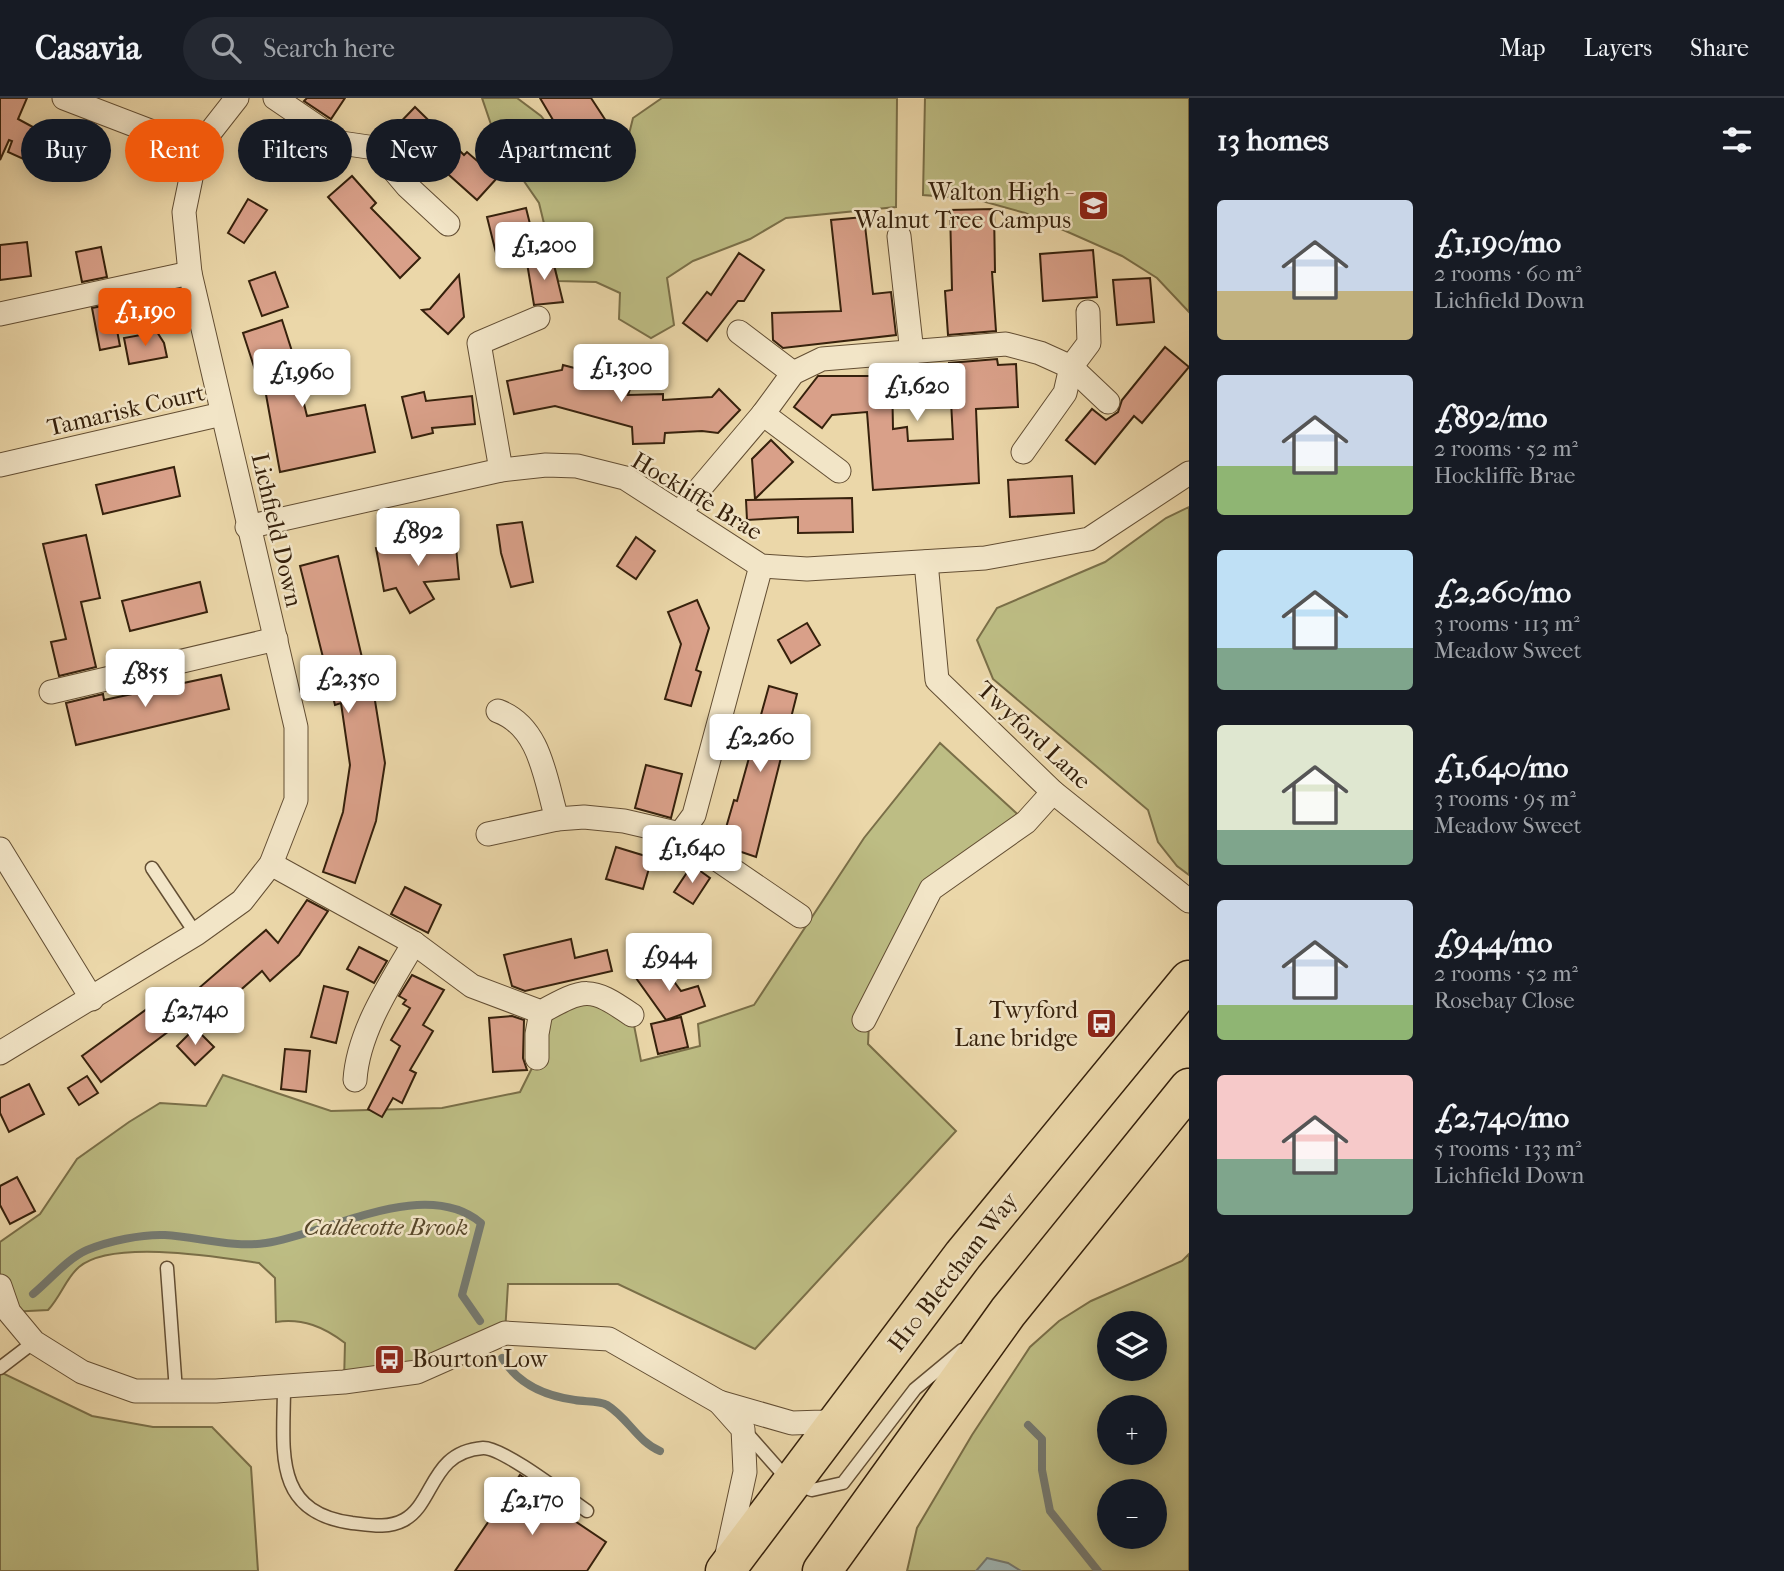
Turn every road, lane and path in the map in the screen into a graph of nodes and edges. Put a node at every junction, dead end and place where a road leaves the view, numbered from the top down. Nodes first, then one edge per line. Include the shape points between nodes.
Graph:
1 (64, 98) edge
2 (237, 98) edge
3 (275, 98) edge
4 (221, 119) edge
5 (125, 121) edge
6 (190, 182) edge
7 (448, 224) dead end
8 (899, 236) dead end
9 (190, 273) junction
10 (1088, 312) dead end
11 (0, 314) edge
12 (538, 318) dead end
13 (739, 332) dead end
14 (912, 353) junction
15 (1071, 367) junction
16 (793, 373) junction
17 (1108, 402) dead end
18 (222, 414) junction
19 (763, 414) junction
20 (1023, 452) dead end
21 (0, 465) edge
22 (500, 470) junction
23 (839, 471) dead end
24 (1189, 473) edge
25 (680, 512) junction
26 (247, 527) junction
27 (926, 562) junction
28 (761, 566) junction
29 (276, 639) junction
30 (51, 692) dead end
31 (498, 712) dead end
32 (1053, 792) junction
33 (557, 818) junction
34 (488, 834) dead end
35 (680, 834) junction
36 (0, 849) edge
37 (271, 864) junction
38 (152, 868) dead end
39 (1189, 901) edge
40 (800, 916) dead end
41 (196, 934) junction
42 (414, 943) junction
43 (1179, 991) edge
44 (92, 999) junction
45 (541, 1012) junction
46 (632, 1015) dead end
47 (864, 1020) dead end
48 (0, 1053) edge
49 (537, 1058) dead end
50 (355, 1080) dead end
51 (1189, 1088) edge
52 (167, 1268) dead end
53 (0, 1286) edge
54 (1008, 1312) junction
55 (34, 1342) junction
56 (0, 1368) edge
57 (285, 1386) junction
58 (176, 1391) junction
59 (719, 1402) junction
60 (842, 1418) junction
61 (743, 1429) junction
62 (790, 1482) junction
63 (587, 1511) dead end
64 (826, 1568) edge
65 (724, 1571) edge

1 - 5 street
2 - 4 street, Lichfield Down
3 - 7 street via 341,143 375,148
6 - 9 street, Lichfield Down via 184,212
8 - 14 street
9 - 11 street
9 - 18 street, Lichfield Down
10 - 15 street via 1089,343
12 - 22 street via 479,343
13 - 16 street
14 - 15 street via 1006,344
14 - 16 street via 822,359
15 - 17 street
15 - 20 street via 1065,393
16 - 19 street
18 - 21 street, Tamarisk Court
18 - 26 street, Lichfield Down
19 - 23 street
19 - 25 street
22 - 25 street, Hockliffe Brae via 577,466 625,478
22 - 26 street, Hockliffe Brae
24 - 27 street, Hockliffe Brae via 1089,539 985,558
25 - 28 street, Hockliffe Brae
26 - 29 street, Lichfield Down
27 - 28 street, Hockliffe Brae via 807,569
27 - 32 street, Twyford Lane via 937,680
28 - 35 street via 694,815
29 - 30 street
29 - 37 street, Lichfield Down via 296,727 296,800
31 - 33 street via 512,717 534,740
32 - 39 street, Twyford Lane
32 - 47 street via 1026,822 931,889
33 - 34 street
33 - 35 street via 624,821
35 - 40 street
36 - 44 street
37 - 41 street, Lichfield Down via 242,901
37 - 42 street
38 - 41 lane
41 - 44 street, Lichfield Down
42 - 45 street via 472,986
42 - 50 street via 383,996 356,1064
43 - 60 highway, H10 Bletcham Way via 963,1255
44 - 48 street, Lichfield Down
45 - 46 street via 579,992 606,997
45 - 49 street
51 - 54 highway
52 - 58 lane
53 - 55 street via 9,1312
54 - 62 lane via 915,1389 843,1483 812,1490
54 - 64 highway
55 - 56 lane
55 - 58 street via 82,1372 135,1391
57 - 58 street
57 - 59 street via 417,1372 505,1333 610,1339
57 - 63 lane via 286,1464 297,1499 314,1514 386,1527 406,1519 441,1468 467,1450 488,1448
59 - 60 street via 792,1423
59 - 61 street
60 - 62 highway, H10 Bletcham Way
61 - 62 lane
61 - 65 street via 745,1472
62 - 65 highway, H10 Bletcham Way

